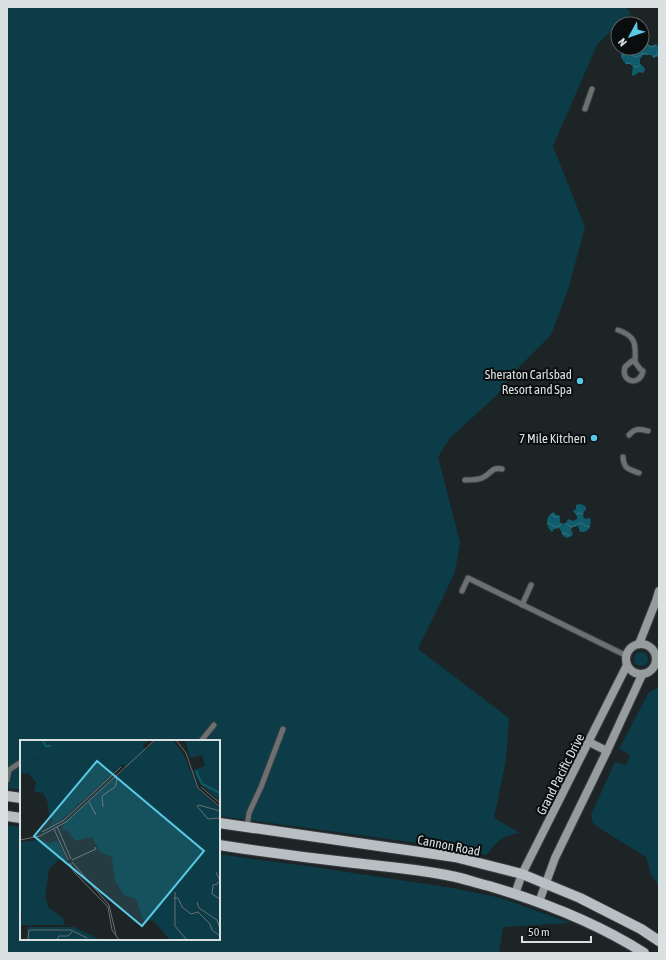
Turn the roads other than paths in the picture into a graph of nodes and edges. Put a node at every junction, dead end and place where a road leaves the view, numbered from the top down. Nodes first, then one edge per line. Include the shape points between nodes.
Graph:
1 (592, 89) dead end
2 (585, 109) dead end
3 (618, 330) dead end
4 (636, 362) dead end
5 (648, 431) dead end
6 (629, 435) dead end
7 (623, 457) dead end
8 (502, 469) dead end
9 (639, 473) dead end
10 (465, 480) dead end
11 (531, 585) dead end
12 (659, 590) edge
13 (462, 591) dead end
14 (522, 604) junction
15 (639, 644) junction
16 (657, 648) edge
17 (627, 656) junction
18 (627, 665) junction
19 (642, 675) junction
20 (214, 725) dead end
21 (283, 729) dead end
22 (202, 740) edge
23 (589, 742) junction
24 (607, 751) junction
25 (20, 763) edge
26 (7, 780) edge
27 (7, 796) edge
28 (20, 798) edge
29 (7, 816) edge
30 (20, 818) edge
31 (220, 823) edge
32 (247, 827) junction
33 (220, 845) edge
34 (522, 874) junction
35 (546, 883) junction
36 (515, 894) junction
37 (539, 902) junction
38 (659, 941) edge
39 (644, 953) edge

1 - 2 lane
3 - 4 lane via 635,342
5 - 6 lane via 634,430
7 - 9 lane via 624,465
8 - 10 lane via 492,469 483,478
11 - 14 lane
12 - 15 street
13 - 14 lane via 468,578
14 - 17 lane
15 - 16 street
15 - 17 street via 631,648
16 - 19 street via 655,667
17 - 18 street
18 - 19 street via 633,672
18 - 23 street, Grand Pacific Drive
19 - 24 street
20 - 22 lane
21 - 32 lane via 249,813
23 - 24 street
23 - 34 street, Grand Pacific Drive
24 - 35 street via 555,858
25 - 26 lane via 10,770
27 - 28 main road
29 - 30 main road
31 - 32 main road, Cannon Road
32 - 34 main road, Cannon Road via 455,857
33 - 36 main road via 431,872
34 - 35 main road, Cannon Road
34 - 36 street, Grand Pacific Drive
35 - 37 street
35 - 38 main road, Cannon Road via 641,929
36 - 37 main road
37 - 39 main road via 592,925

